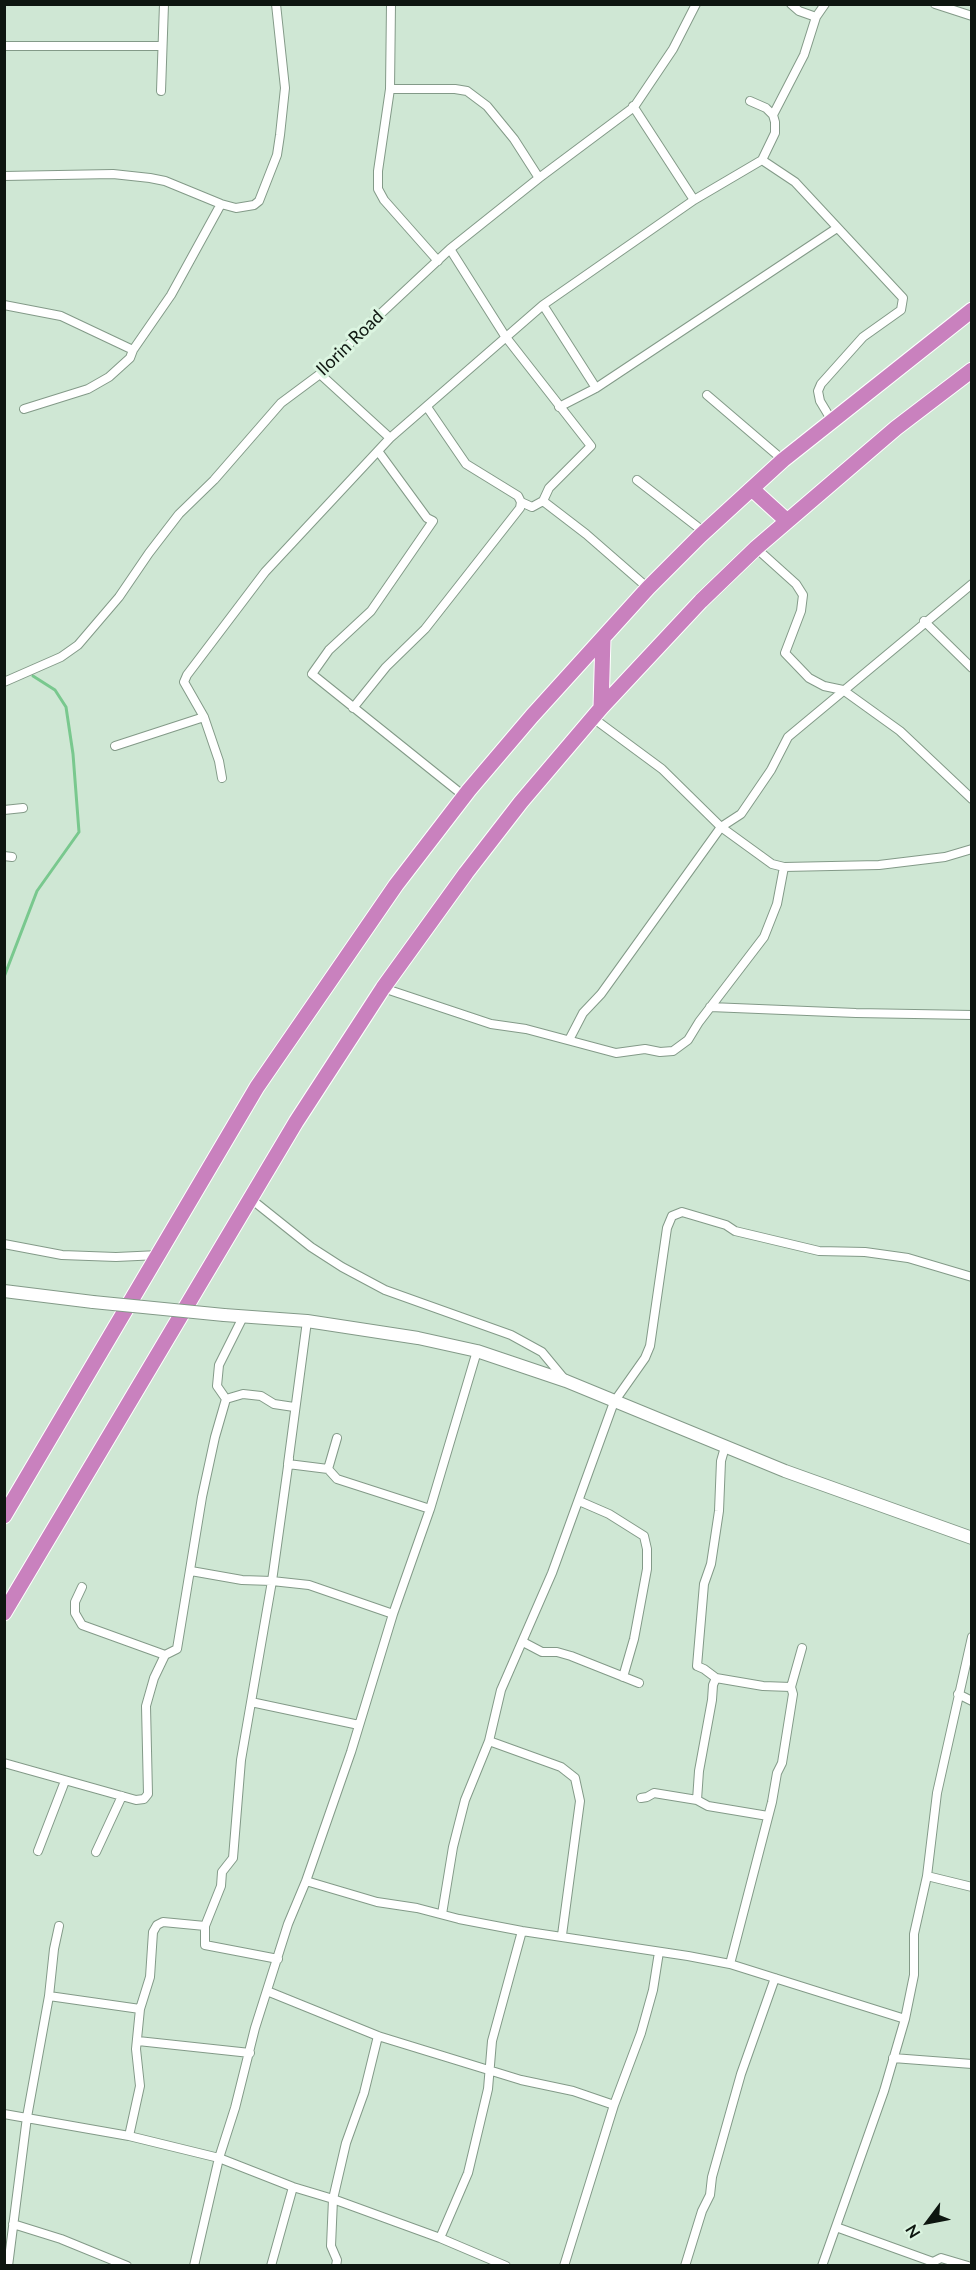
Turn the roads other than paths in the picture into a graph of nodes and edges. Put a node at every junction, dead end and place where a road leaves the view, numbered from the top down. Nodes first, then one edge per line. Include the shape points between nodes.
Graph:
1 (164, 4) edge
2 (276, 4) edge
3 (391, 4) edge
4 (696, 4) edge
5 (791, 4) edge
6 (825, 4) edge
7 (935, 4) edge
8 (972, 16) edge
9 (816, 17) junction
10 (4, 46) edge
11 (161, 46) junction
12 (390, 89) junction
13 (160, 91) dead end
14 (750, 101) dead end
15 (633, 106) junction
16 (773, 115) junction
17 (762, 160) junction
18 (4, 176) edge
19 (539, 178) junction
20 (694, 200) junction
21 (220, 204) junction
22 (837, 228) junction
23 (450, 249) junction
24 (438, 261) junction
25 (543, 304) junction
26 (4, 305) edge
27 (972, 310) edge
28 (505, 336) junction
29 (133, 350) junction
30 (972, 370) edge
31 (320, 374) junction
32 (596, 388) junction
33 (707, 395) dead end
34 (427, 407) junction
35 (559, 407) junction
36 (24, 409) dead end
37 (832, 421) junction
38 (390, 438) junction
39 (378, 451) junction
40 (783, 460) junction
41 (637, 480) dead end
42 (752, 489) junction
43 (543, 501) junction
44 (521, 502) junction
45 (786, 520) junction
46 (704, 532) junction
47 (756, 548) junction
48 (972, 584) edge
49 (648, 588) junction
50 (924, 621) junction
51 (603, 638) junction
52 (972, 668) edge
53 (4, 682) edge
54 (843, 690) junction
55 (353, 708) junction
56 (597, 713) junction
57 (204, 717) junction
58 (115, 746) dead end
59 (222, 778) dead end
60 (465, 796) junction
61 (972, 799) edge
62 (23, 808) dead end
63 (4, 810) edge
64 (721, 827) junction
65 (971, 853) edge
66 (784, 867) junction
67 (383, 988) junction
68 (710, 1007) junction
69 (972, 1015) edge
70 (569, 1040) junction
71 (251, 1199) junction
72 (4, 1244) edge
73 (159, 1254) junction
74 (972, 1277) edge
75 (4, 1291) edge
76 (243, 1317) junction
77 (307, 1321) junction
78 (477, 1351) junction
79 (566, 1381) junction
80 (226, 1399) junction
81 (614, 1402) junction
82 (294, 1407) junction
83 (337, 1438) dead end
84 (725, 1447) junction
85 (289, 1459) junction
86 (328, 1469) junction
87 (579, 1501) junction
88 (430, 1509) junction
89 (4, 1516) edge
90 (972, 1538) edge
91 (190, 1571) junction
92 (272, 1581) junction
93 (82, 1587) dead end
94 (4, 1613) edge
95 (393, 1614) junction
96 (972, 1637) edge
97 (522, 1642) junction
98 (802, 1648) dead end
99 (165, 1655) junction
100 (623, 1677) junction
101 (716, 1678) junction
102 (639, 1683) dead end
103 (792, 1687) junction
104 (958, 1694) junction
105 (972, 1701) edge
106 (252, 1702) junction
107 (358, 1725) junction
108 (489, 1741) junction
109 (4, 1763) edge
110 (65, 1781) junction
111 (122, 1796) junction
112 (641, 1797) dead end
113 (697, 1800) junction
114 (768, 1816) junction
115 (38, 1851) dead end
116 (96, 1852) dead end
117 (927, 1876) junction
118 (306, 1881) junction
119 (972, 1887) edge
120 (442, 1914) junction
121 (59, 1926) dead end
122 (205, 1926) junction
123 (522, 1931) junction
124 (562, 1935) junction
125 (659, 1952) junction
126 (278, 1959) junction
127 (730, 1964) junction
128 (775, 1978) junction
129 (267, 1991) junction
130 (49, 1996) junction
131 (140, 2009) junction
132 (905, 2019) junction
133 (378, 2036) junction
134 (138, 2041) junction
135 (250, 2053) junction
136 (893, 2058) junction
137 (972, 2064) edge
138 (490, 2069) junction
139 (614, 2106) junction
140 (4, 2114) edge
141 (27, 2117) junction
142 (129, 2136) junction
143 (219, 2158) junction
144 (293, 2187) junction
145 (333, 2199) junction
146 (13, 2224) junction
147 (836, 2227) junction
148 (440, 2238) junction
149 (933, 2264) edge
150 (8, 2265) edge
151 (127, 2265) edge
152 (194, 2265) edge
153 (271, 2265) edge
154 (336, 2265) edge
155 (503, 2265) edge
156 (564, 2265) edge
157 (685, 2265) edge
158 (822, 2265) edge
159 (968, 2265) edge

1 - 11 street
2 - 21 street via 285,88 277,155 259,201 236,208
3 - 12 street
4 - 15 street, Ilorin Road via 673,49
5 - 9 street
6 - 9 street
7 - 8 street
9 - 16 street via 804,55
10 - 11 street
11 - 13 street
12 - 19 street via 466,91 487,106
12 - 24 street via 378,189
14 - 16 street
15 - 19 street, Ilorin Road
15 - 20 street
16 - 17 street via 775,133
17 - 20 street
17 - 22 street via 795,182
18 - 21 street via 112,174 150,178
19 - 23 street, Ilorin Road
20 - 25 street
21 - 29 street via 171,295
22 - 32 street
22 - 37 street via 903,298 901,310 863,337 821,384 820,401
23 - 24 street, Ilorin Road
23 - 28 street
24 - 31 street, Ilorin Road
25 - 28 street
25 - 32 street
26 - 29 street via 61,316
27 - 37 highway
28 - 34 street
28 - 35 street
29 - 36 street via 130,358 109,377 88,389
30 - 45 highway
31 - 38 street
31 - 53 street, Ilorin Road via 281,403 179,514 119,597 78,645 61,657
32 - 35 street
33 - 40 street
34 - 38 street
34 - 44 street via 466,464 518,496
35 - 43 street via 591,446 549,488
37 - 40 highway
38 - 39 street
39 - 55 street via 433,521 371,611 329,650 312,674
39 - 57 street via 265,572 187,675 187,691
40 - 42 highway
41 - 46 street
42 - 45 highway
42 - 46 highway
43 - 44 street via 532,507
43 - 49 street
44 - 55 street via 424,629
45 - 47 highway
46 - 49 highway
47 - 54 street via 803,595 786,653 809,678
47 - 56 highway
48 - 50 street
49 - 51 highway
50 - 52 street
50 - 54 street
51 - 56 highway
51 - 60 highway
54 - 61 street via 900,731
54 - 64 street via 788,737 741,814
55 - 60 street
56 - 64 street
56 - 67 highway via 500,829
57 - 58 street
57 - 59 street
60 - 73 highway via 396,885 264,1078
62 - 63 street
64 - 66 street via 772,864
64 - 70 street via 601,994 583,1013
65 - 66 street via 879,865
66 - 68 street via 777,904 764,937
67 - 70 street via 491,1024
67 - 71 highway
68 - 69 street
68 - 70 street via 688,1040 674,1051 616,1053
71 - 79 street via 342,1268 385,1290 511,1335 542,1352
71 - 94 highway
72 - 73 street via 72,1256
73 - 89 highway
74 - 81 street via 908,1258 819,1251 735,1231 682,1212 672,1216 667,1228 650,1346
75 - 76 main road, bridge
76 - 77 main road
76 - 80 street via 219,1365 217,1386
77 - 78 main road
77 - 82 street
78 - 79 main road
78 - 88 street
79 - 81 main road
80 - 82 street via 243,1394 261,1396 274,1404
80 - 91 street via 202,1497
81 - 84 main road
81 - 87 street
82 - 85 street
83 - 86 street
84 - 90 main road
84 - 101 street via 711,1564 704,1584 697,1666
85 - 86 street via 288,1464
85 - 92 street
86 - 88 street via 338,1479
87 - 97 street
87 - 100 street via 644,1536 647,1569
88 - 95 street
91 - 92 street
91 - 99 street via 177,1648
92 - 95 street via 309,1585
92 - 106 street
93 - 99 street via 75,1613 82,1624
95 - 107 street
96 - 104 street
97 - 100 street
97 - 108 street via 501,1690
98 - 103 street
99 - 111 street via 146,1706 148,1794 136,1800
100 - 102 street
101 - 103 street
101 - 113 street
103 - 114 street via 782,1763
104 - 105 street
104 - 117 street via 937,1793
106 - 107 street
106 - 122 street via 241,1760 233,1858 222,1872 221,1886
107 - 118 street
108 - 120 street via 463,1809
108 - 124 street via 561,1767 575,1778 580,1801
109 - 110 street
110 - 111 street
110 - 115 street
111 - 116 street
112 - 113 street via 654,1793
113 - 114 street via 708,1806
114 - 127 street
117 - 119 street
117 - 132 street via 914,1934 914,1975
118 - 120 street via 377,1902
118 - 126 street
120 - 123 street
121 - 130 street
122 - 126 street via 205,1945
122 - 131 street via 163,1922 157,1925 153,1932 150,1977
123 - 124 street
123 - 138 street via 492,2041
124 - 125 street
125 - 127 street
125 - 139 street via 641,2032
126 - 129 street
127 - 128 street
128 - 132 street
128 - 157 street via 741,2074 710,2195
129 - 133 street
129 - 135 street
130 - 131 street
130 - 141 street
131 - 134 street
132 - 136 street
133 - 138 street
133 - 145 street
134 - 135 street
134 - 142 street via 140,2086
135 - 143 street
136 - 137 street
136 - 147 street
138 - 139 street
138 - 148 street via 468,2173
139 - 156 street
140 - 141 street
141 - 142 street
141 - 146 street
142 - 143 street
143 - 144 street
143 - 152 street
144 - 145 street
144 - 153 street
145 - 148 street
145 - 154 street via 331,2246
146 - 150 street
146 - 151 street
147 - 149 street
147 - 158 street
148 - 155 street
149 - 159 street via 941,2258

